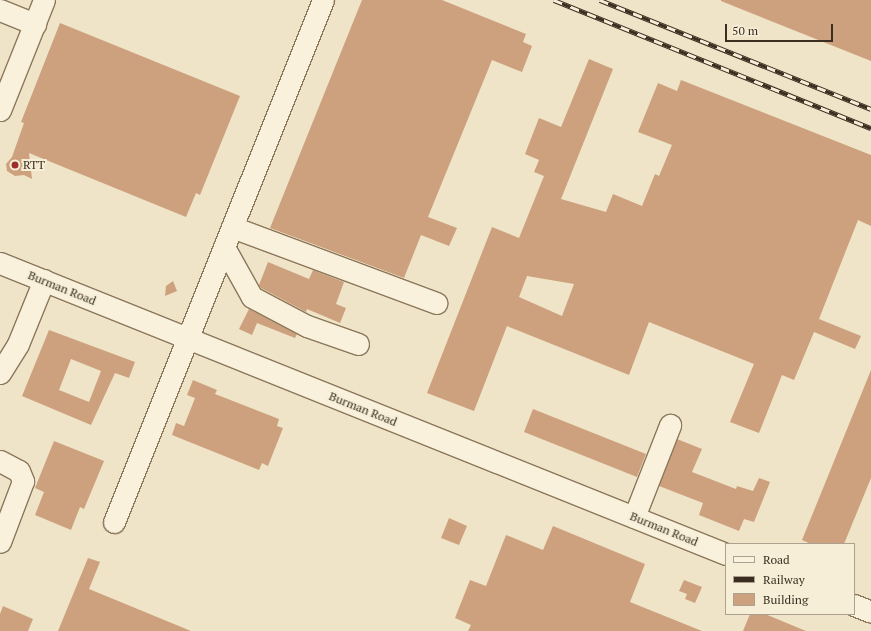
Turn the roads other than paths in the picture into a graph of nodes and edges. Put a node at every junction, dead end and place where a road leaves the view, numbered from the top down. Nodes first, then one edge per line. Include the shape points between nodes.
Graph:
1 (44, 0) edge
2 (323, 0) edge
3 (0, 10) edge
4 (35, 24) junction
5 (0, 110) edge
6 (232, 227) junction
7 (224, 247) junction
8 (0, 263) edge
9 (44, 280) junction
10 (436, 303) dead end
11 (187, 338) junction
12 (358, 344) dead end
13 (0, 373) edge
14 (670, 425) dead end
15 (0, 461) edge
16 (634, 517) junction
17 (114, 522) dead end
18 (0, 542) edge
19 (725, 554) edge
20 (855, 605) edge
21 (871, 612) edge

1 - 4 street
2 - 6 street
3 - 4 street
4 - 5 street
6 - 7 street
6 - 10 street
7 - 11 street
7 - 12 street via 252,297 307,326
8 - 9 street, Burman Road
9 - 11 street, Burman Road
9 - 13 street via 18,344
11 - 16 street, Burman Road
11 - 17 street
14 - 16 street
15 - 18 street via 19,471 23,481
16 - 19 street, Burman Road
20 - 21 street

